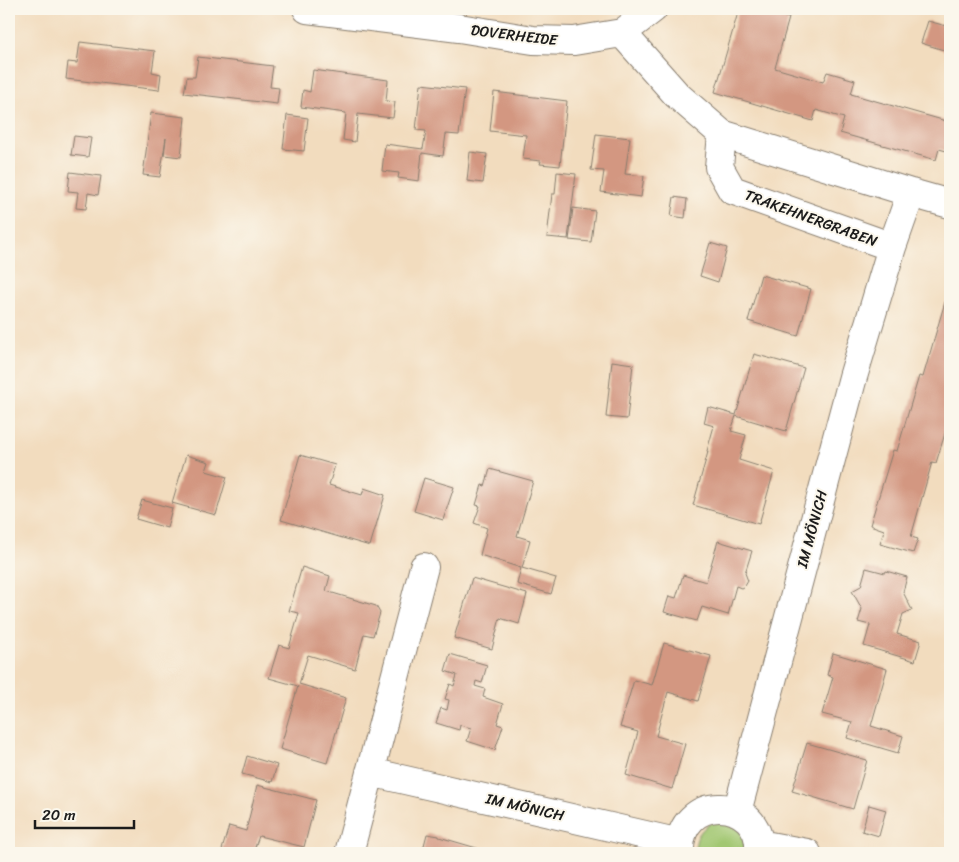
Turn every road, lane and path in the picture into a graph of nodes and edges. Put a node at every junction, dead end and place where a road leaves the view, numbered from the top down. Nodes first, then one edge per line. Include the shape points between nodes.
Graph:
1 (307, 9) edge
2 (653, 9) edge
3 (622, 33) junction
4 (722, 134) junction
5 (911, 193) junction
6 (950, 204) edge
7 (892, 247) junction
8 (424, 567) dead end
9 (370, 772) junction
10 (737, 812) junction
11 (680, 848) edge
12 (759, 849) edge
13 (349, 853) edge
14 (806, 853) edge

1 - 3 street, DOVERHEIDE via 533,40 574,41
2 - 3 street, DOVERHEIDE
3 - 4 street via 677,95
4 - 5 street
4 - 7 street, TRAKEHNERGRABEN via 719,167 732,190
5 - 6 street
5 - 7 street, TRAKEHNERGRABEN
7 - 10 street, IM MÖNICH via 852,377
8 - 9 street
9 - 11 street, IM MÖNICH
9 - 13 street
10 - 11 street via 718,807 704,810 684,829
10 - 12 street via 753,825 759,838
12 - 14 street

